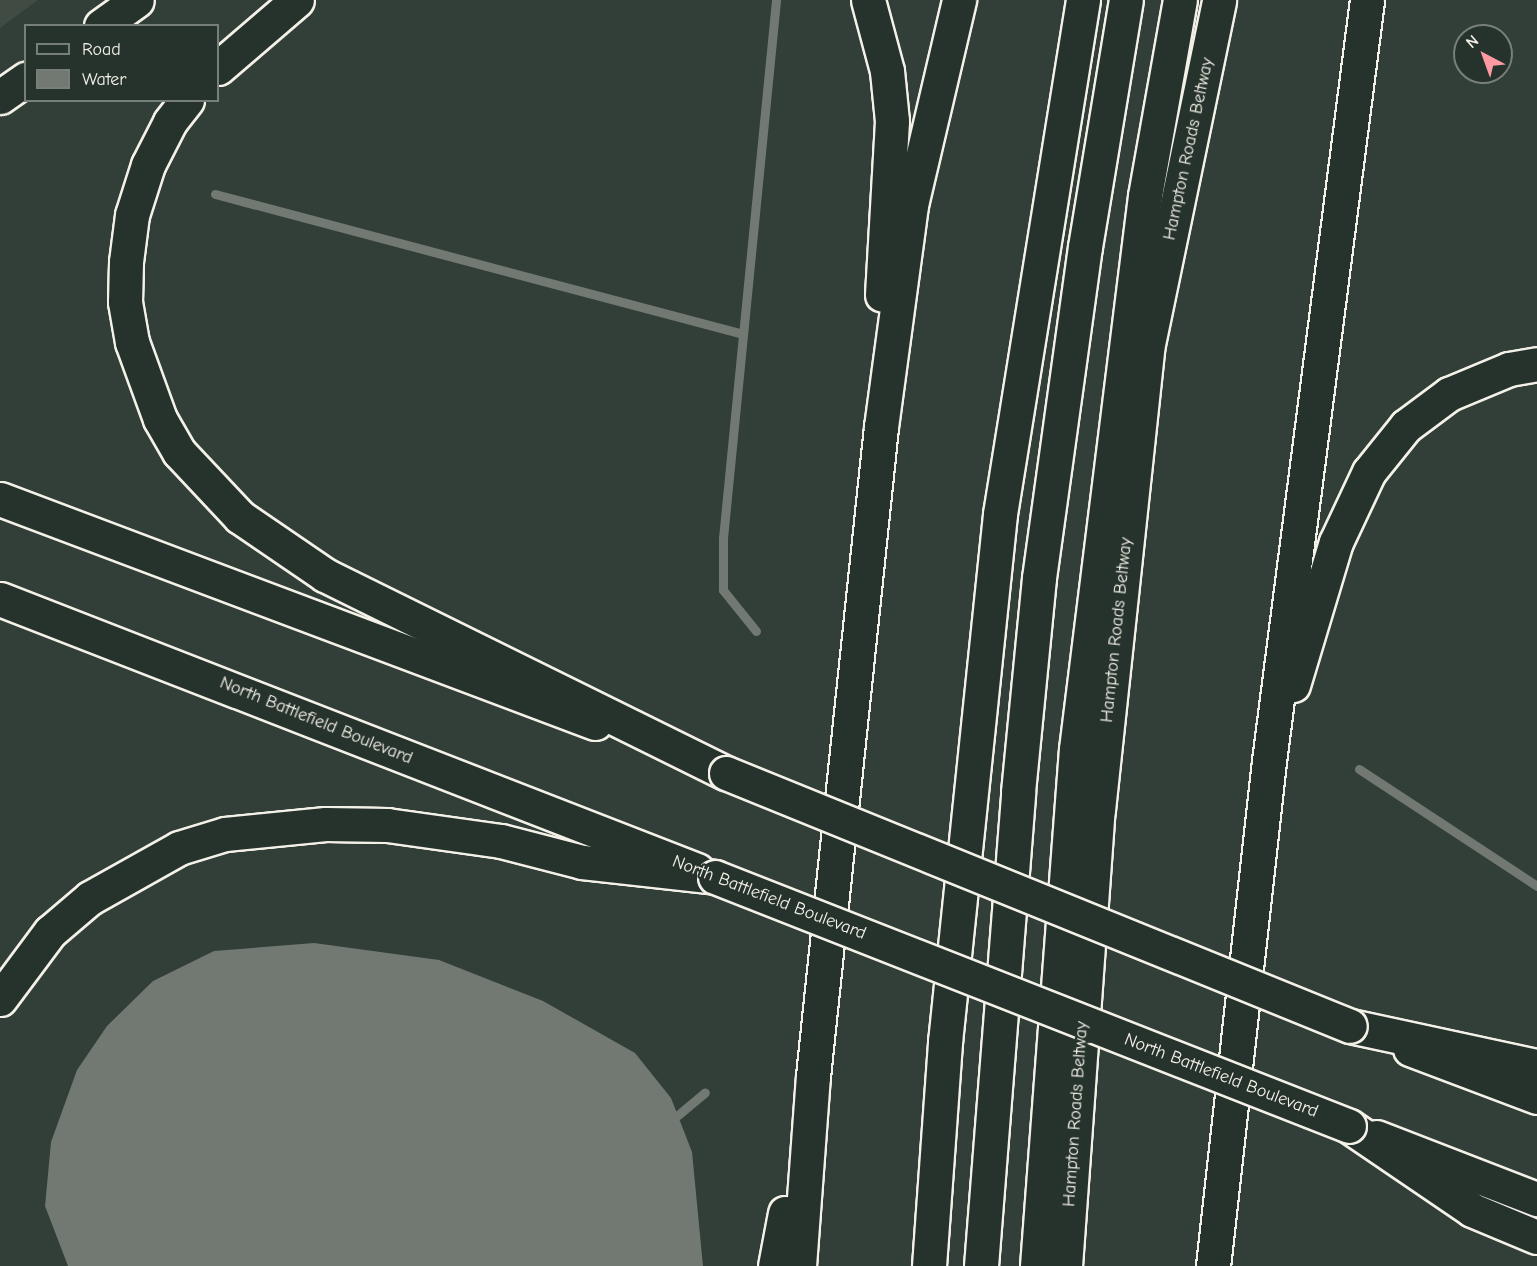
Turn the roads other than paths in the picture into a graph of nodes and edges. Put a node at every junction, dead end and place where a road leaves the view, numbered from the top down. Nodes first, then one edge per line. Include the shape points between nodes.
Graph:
1 (137, 0) edge
2 (297, 0) edge
3 (868, 0) edge
4 (959, 0) edge
5 (1083, 0) edge
6 (1126, 0) edge
7 (1180, 0) edge
8 (1219, 0) edge
9 (1367, 0) edge
10 (104, 24) edge
11 (219, 67) edge
12 (24, 80) edge
13 (0, 97) edge
14 (185, 102) edge
15 (1537, 364) edge
16 (881, 427) junction
17 (0, 499) edge
18 (0, 599) edge
19 (1269, 761) junction
20 (726, 773) junction
21 (715, 877) junction
22 (0, 999) edge
23 (1350, 1026) junction
24 (1537, 1066) edge
25 (813, 1077) junction
26 (1537, 1097) edge
27 (1349, 1126) junction
28 (1537, 1199) edge
29 (1537, 1237) edge
30 (775, 1266) edge
31 (799, 1266) edge
32 (929, 1266) edge
33 (981, 1266) edge
34 (1037, 1266) edge
35 (1065, 1266) edge
36 (1213, 1266) edge

1 - 10 main road
2 - 11 main road
3 - 16 main road via 887,70 892,121 882,243
4 - 16 main road via 911,205
5 - 32 main road via 1000,514 945,1042
6 - 33 main road via 1085,247 1039,578
7 - 34 main road via 1144,196 1076,749
8 - 35 main road, Hampton Roads Beltway via 1148,349 1098,810
9 - 19 main road
12 - 13 main road
14 - 20 main road via 170,122 148,165 132,214 125,302 132,342 160,419 179,452 240,517 325,575
15 - 19 main road via 1509,369 1449,394 1406,426 1369,472 1336,542
16 - 25 main road
17 - 20 main road
18 - 21 main road, North Battlefield Boulevard
19 - 36 main road
20 - 23 main road, bridge
21 - 22 main road via 582,861 501,841 387,825 326,824 225,834 179,848 90,898 50,932
21 - 27 main road, North Battlefield Boulevard, bridge
23 - 24 main road
23 - 26 main road
25 - 30 main road
25 - 31 main road
27 - 28 main road, North Battlefield Boulevard
27 - 29 main road via 1472,1210

